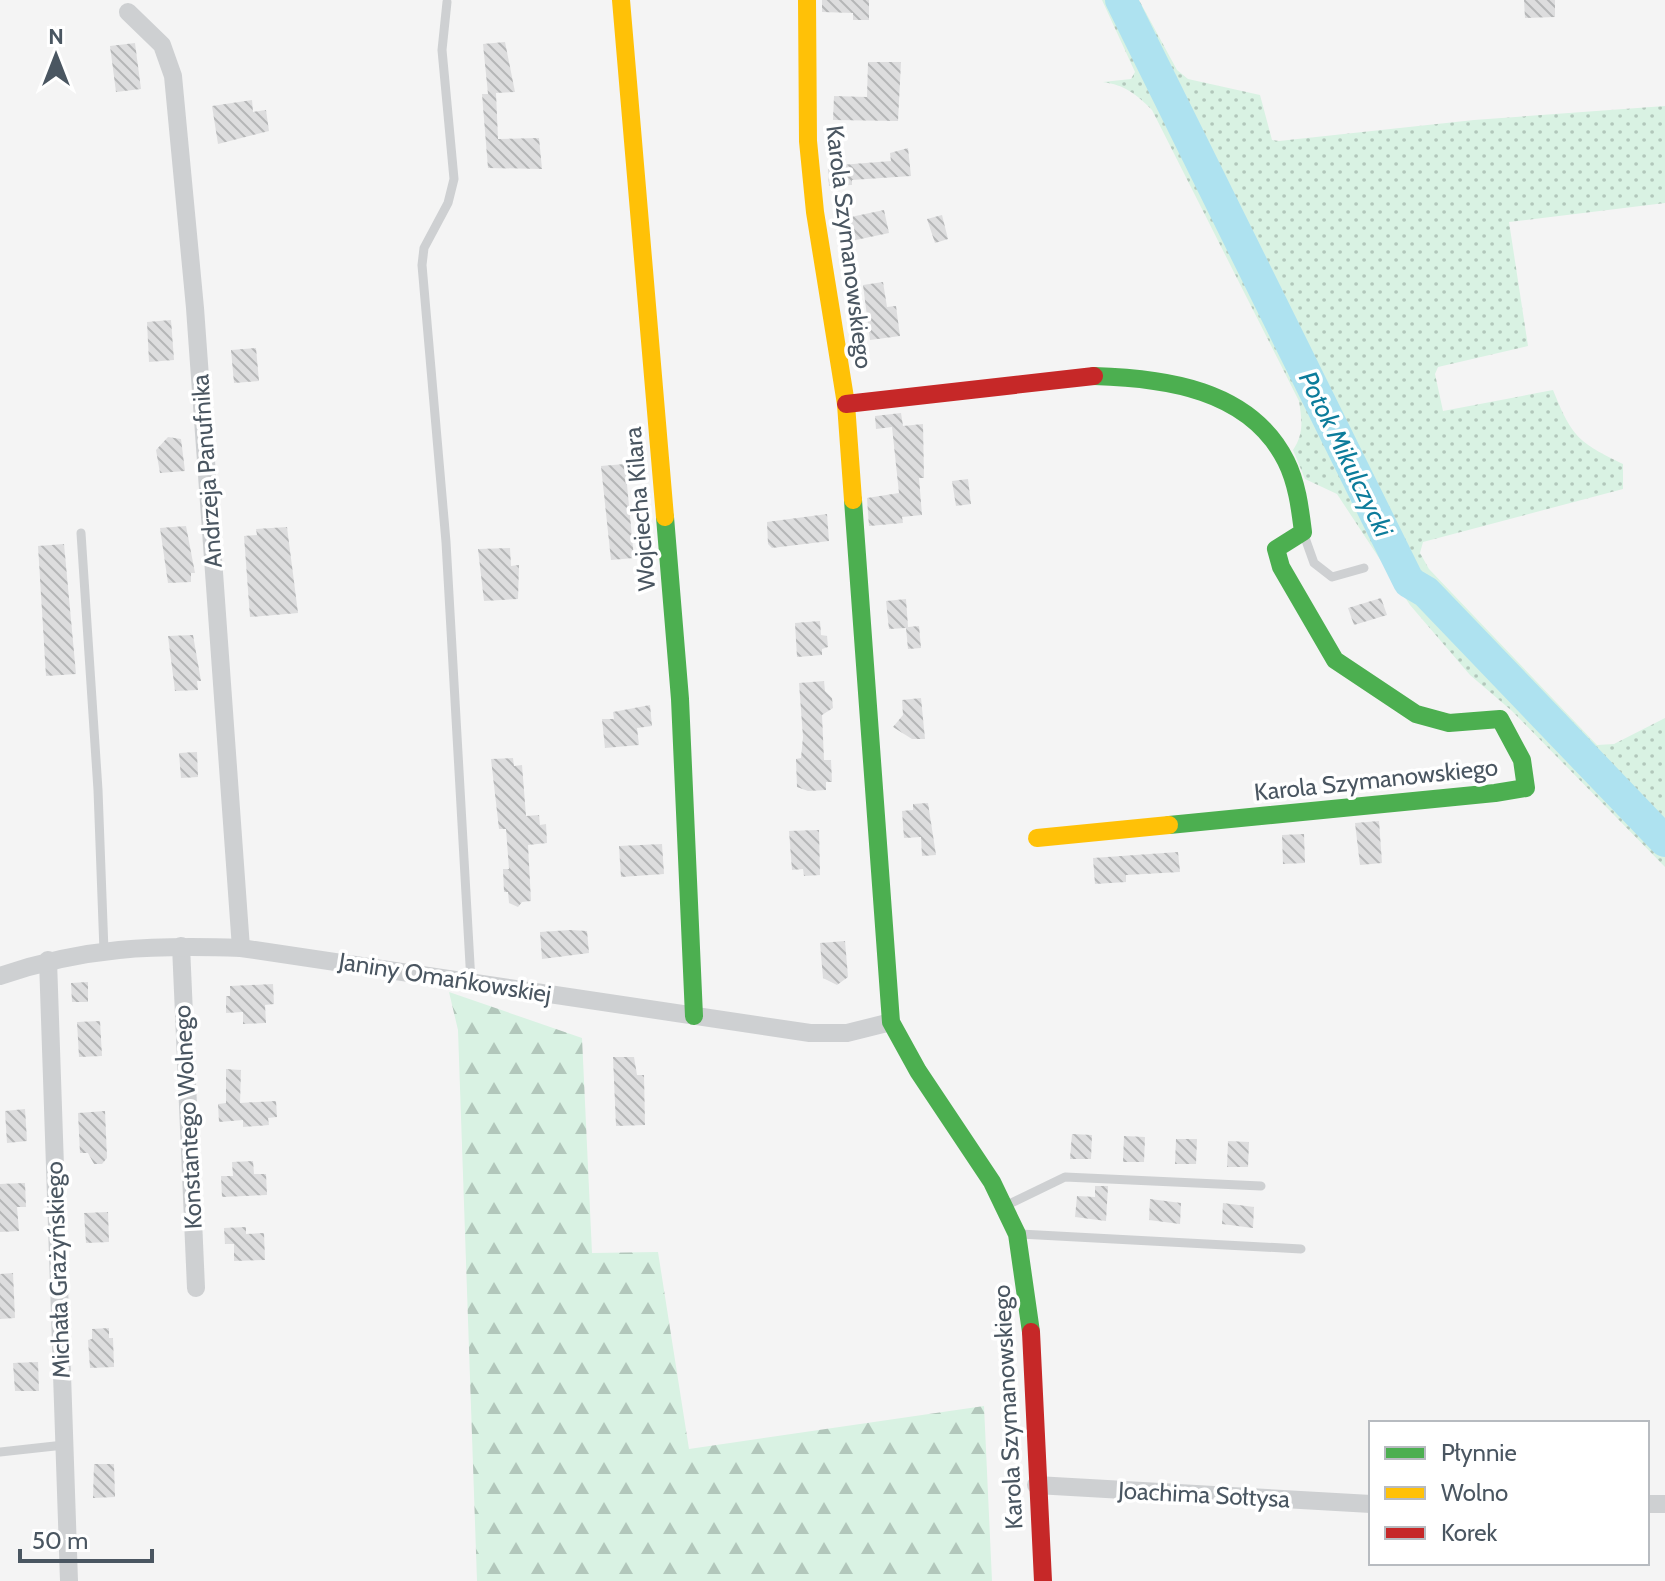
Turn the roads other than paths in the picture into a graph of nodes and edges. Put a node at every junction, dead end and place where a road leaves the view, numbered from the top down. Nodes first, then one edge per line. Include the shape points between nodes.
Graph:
1 (621, 0) edge
2 (807, 0) edge
3 (447, 2) dead end
4 (128, 12) dead end
5 (846, 404) junction
6 (1303, 532) junction
7 (81, 533) dead end
8 (1364, 568) dead end
9 (1037, 838) dead end
10 (181, 946) junction
11 (241, 948) junction
12 (104, 951) junction
13 (48, 960) junction
14 (0, 976) edge
15 (471, 982) junction
16 (694, 1016) junction
17 (891, 1022) junction
18 (1261, 1186) dead end
19 (1005, 1206) junction
20 (1017, 1234) junction
21 (1301, 1249) dead end
22 (196, 1288) dead end
23 (64, 1445) junction
24 (0, 1452) edge
25 (1036, 1485) junction
26 (1369, 1504) edge
27 (69, 1581) edge
28 (1043, 1581) edge

1 - 16 street, Wojciecha Kilara via 680,699
2 - 5 street, Karola Szymanowskiego via 808,141
3 - 15 lane via 442,50 454,179 448,203 424,248 422,265 446,542
4 - 11 street, Andrzeja Panufnika via 162,45 173,76
5 - 6 street, Karola Szymanowskiego via 1079,375 1155,378 1228,405 1260,426 1290,471
5 - 17 street, Karola Szymanowskiego
6 - 8 lane via 1314,563 1332,577
6 - 9 street, Karola Szymanowskiego via 1276,549 1281,567 1335,660 1416,714 1449,723 1500,719 1527,773 1526,788
7 - 12 lane
10 - 11 street, Janiny Omańkowskiej
10 - 12 street, Janiny Omańkowskiej
10 - 22 street, Konstantego Wolnego
11 - 15 street, Janiny Omańkowskiej
12 - 13 street, Janiny Omańkowskiej
13 - 14 street, Janiny Omańkowskiej
13 - 23 street, Michała Grażyńskiego
15 - 16 street, Janiny Omańkowskiej
16 - 17 street, Janiny Omańkowskiej via 810,1033 847,1033
17 - 19 street, Karola Szymanowskiego
18 - 19 lane via 1065,1177
19 - 20 street, Karola Szymanowskiego
20 - 21 lane
20 - 25 street, Karola Szymanowskiego via 1031,1328
23 - 24 lane
23 - 27 street, Michała Grażyńskiego
25 - 26 street, Joachima Sołtysa
25 - 28 street, Karola Szymanowskiego

